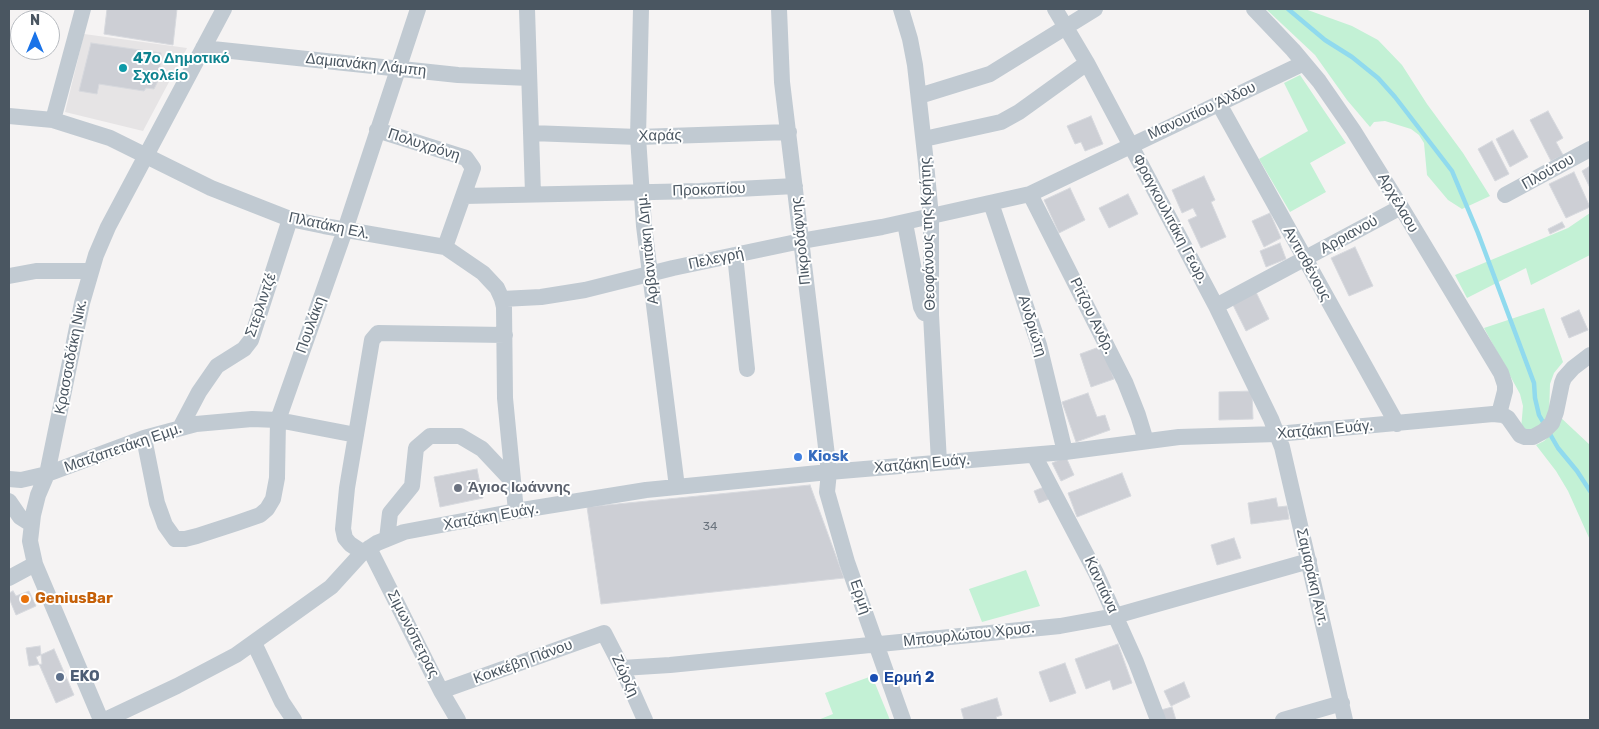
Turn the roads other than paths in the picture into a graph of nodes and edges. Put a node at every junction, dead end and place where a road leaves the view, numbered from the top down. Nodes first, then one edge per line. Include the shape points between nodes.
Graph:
1 (84, 9) edge
2 (224, 9) edge
3 (418, 9) edge
4 (527, 9) edge
5 (641, 9) edge
6 (779, 9) edge
7 (901, 9) edge
8 (1055, 9) edge
9 (1095, 9) edge
10 (1254, 9) edge
11 (1066, 27) junction
12 (203, 48) junction
13 (1087, 63) junction
14 (1304, 63) junction
15 (398, 69) junction
16 (529, 78) junction
17 (919, 96) junction
18 (1219, 104) junction
19 (9, 116) edge
20 (53, 120) junction
21 (377, 130) junction
22 (789, 132) junction
23 (531, 133) junction
24 (638, 137) junction
25 (924, 139) junction
26 (1131, 145) junction
27 (1590, 149) edge
28 (146, 157) junction
29 (795, 186) junction
30 (642, 193) junction
31 (533, 194) junction
32 (1030, 194) junction
33 (1505, 195) dead end
34 (464, 196) junction
35 (990, 203) junction
36 (1401, 206) junction
37 (931, 217) junction
38 (290, 219) junction
39 (905, 223) junction
40 (345, 230) junction
41 (802, 241) junction
42 (445, 247) junction
43 (734, 255) junction
44 (1305, 260) junction
45 (90, 271) junction
46 (649, 274) junction
47 (9, 276) edge
48 (502, 299) junction
49 (1216, 306) junction
50 (932, 315) junction
51 (505, 335) junction
52 (1590, 355) edge
53 (747, 369) dead end
54 (1499, 414) junction
55 (278, 420) junction
56 (1397, 424) junction
57 (180, 428) junction
58 (1277, 434) junction
59 (356, 435) junction
60 (144, 438) junction
61 (1146, 441) junction
62 (1065, 452) junction
63 (1034, 455) junction
64 (939, 462) junction
65 (829, 472) junction
66 (47, 474) junction
67 (9, 479) edge
68 (513, 482) junction
69 (677, 487) junction
70 (9, 500) edge
71 (516, 511) junction
72 (32, 524) junction
73 (387, 539) junction
74 (365, 551) junction
75 (1309, 561) junction
76 (34, 564) junction
77 (9, 578) edge
78 (1115, 616) junction
79 (604, 633) joint
80 (254, 643) junction
81 (876, 644) junction
82 (622, 668) junction
83 (441, 691) junction
84 (1342, 703) junction
85 (101, 720) edge
86 (105, 720) edge
87 (294, 720) edge
88 (458, 720) edge
89 (645, 720) edge
90 (903, 720) edge
91 (1158, 720) edge
92 (1283, 720) edge
93 (1345, 720) edge

1 - 20 street
2 - 12 street, Κρασσαδάκη Νικ.
3 - 15 street, Πουλάκη
4 - 16 street
5 - 24 street, Αρβανιτάκη Δημ.
6 - 22 street, Πικροδάφνης via 782,82
7 - 17 street, Θεοφάνους της Κρήτης via 910,40
8 - 11 street, Φραγκουλιτάκη Γεωρ.
9 - 11 street
10 - 14 street, Αρχέλαου
11 - 13 street, Φραγκουλιτάκη Γεωρ.
11 - 17 street via 990,74
12 - 15 street, Δαμιανάκη Λάμπη
12 - 28 street, Κρασσαδάκη Νικ.
13 - 25 street via 1002,122
13 - 26 street, Φραγκουλιτάκη Γεωρ.
14 - 18 street, Μανουτίου Άλδου
14 - 36 street, Αρχέλαου via 1344,116
15 - 16 street, Δαμιανάκη Λάμπη
15 - 21 street, Πουλάκη
16 - 23 street
17 - 25 street, Θεοφάνους της Κρήτης
18 - 26 street, Μανουτίου Άλδου
18 - 44 street, Αντισθένους
19 - 20 street, Πλατάκη Ελ.
20 - 28 street, Πλατάκη Ελ. via 110,138
21 - 34 street, Πολυχρόνη via 466,158 473,168
21 - 40 street, Πουλάκη
22 - 24 street, Χαράς
22 - 29 street, Πικροδάφνης
23 - 24 street, Χαράς
23 - 31 street
24 - 30 street, Αρβανιτάκη Δημ.
25 - 37 street, Θεοφάνους της Κρήτης
26 - 32 street, Μανουτίου Άλδου
26 - 49 street, Φραγκουλιτάκη Γεωρ.
27 - 33 street, Πλούτου
28 - 38 street, Πλατάκη Ελ. via 211,188
28 - 45 street, Κρασσαδάκη Νικ. via 103,238
29 - 30 street, Προκοπίου
29 - 41 street, Πικροδάφνης
30 - 31 street, Προκοπίου
30 - 46 street, Αρβανιτάκη Δημ.
31 - 34 street, Προκοπίου
32 - 35 street, Μανουτίου Άλδου
32 - 61 street, Ρίτζου Ανδρ. via 1125,382
34 - 42 street, Πολυχρόνη
35 - 37 street, Μανουτίου Άλδου
35 - 62 street, Ανδριώτη via 1039,345
36 - 44 street, Αρριανού
36 - 54 street, Αρχέλαου via 1501,373 1506,385
37 - 39 street, Πελεγρή
37 - 50 street, Θεοφάνους της Κρήτης
38 - 40 street, Πλατάκη Ελ.
38 - 57 street, Στερλιντζέ via 251,340 244,349 217,366
39 - 41 street, Πελεγρή
39 - 50 street via 921,307 924,314
40 - 42 street, Πλατάκη Ελ.
40 - 55 street, Πουλάκη
41 - 43 street, Πελεγρή
41 - 65 street, Πικροδάφνης
42 - 48 street, Πλατάκη Ελ. via 488,277
43 - 46 street, Πελεγρή
43 - 53 street
44 - 49 street, Αρριανού
44 - 56 street, Αντισθένους
45 - 47 street via 36,271
45 - 66 street, Κρασσαδάκη Νικ.
46 - 48 street, Πελεγρή via 572,292
46 - 69 street, Αρβανιτάκη Δημ.
48 - 51 street
49 - 58 street, Φραγκουλιτάκη Γεωρ.
50 - 64 street, Θεοφάνους της Κρήτης
51 - 59 street via 378,333 372,340
51 - 68 street via 505,388
52 - 54 street via 1564,378 1555,417 1544,431 1522,436 1508,418
54 - 56 street, Χατζάκη Ευάγ.
55 - 57 street, Ματζαπετάκη Εμμ. via 232,421
55 - 59 street, Ματζαπετάκη Εμμ.
55 - 60 street, Πουλάκη via 277,478 273,499 267,509 260,515 185,539 172,537 160,515
56 - 58 street, Χατζάκη Ευάγ.
57 - 60 street, Ματζαπετάκη Εμμ.
58 - 61 street, Χατζάκη Ευάγ.
58 - 75 street, Σαμαράκη Αντ.
59 - 74 street via 346,488 343,529 350,544
60 - 66 street, Ματζαπετάκη Εμμ.
61 - 62 street, Χατζάκη Ευάγ.
62 - 63 street, Χατζάκη Ευάγ.
63 - 64 street, Χατζάκη Ευάγ.
63 - 78 street, Καντιάνα
64 - 65 street, Χατζάκη Ευάγ.
65 - 69 street, Χατζάκη Ευάγ.
65 - 81 street, Ερμή via 829,500
66 - 67 street, Ματζαπετάκη Εμμ. via 21,480
66 - 72 street, Κρασσαδάκη Νικ. via 38,495
68 - 71 street
68 - 73 street via 482,449 460,436 430,436 416,448 412,486 390,513
69 - 71 street, Χατζάκη Ευάγ.
70 - 72 street via 20,517
71 - 73 street, Χατζάκη Ευάγ. via 404,532
72 - 76 street, Κρασσαδάκη Νικ. via 30,545
73 - 74 street, Χατζάκη Ευάγ.
74 - 80 street, Χατζάκη Ευάγ. via 331,586
74 - 83 street, Σιμωνόπετρας
75 - 78 street, Μπουρλώτου Χρυσ.
75 - 84 street, Σαμαράκη Αντ.
76 - 77 street
76 - 85 street, Κρασσαδάκη Νικ.
78 - 81 street, Μπουρλώτου Χρυσ. via 1046,628
78 - 91 street, Καντιάνα
79 - 82 street, Ζώρζη
79 - 83 street, Κοκκέβη Πάνου
80 - 86 street, Χατζάκη Ευάγ. via 203,673
80 - 87 street
81 - 82 street, Μπουρλώτου Χρυσ.
81 - 90 street, Ερμή
82 - 89 street, Ζώρζη
83 - 88 street, Σιμωνόπετρας
84 - 92 street
84 - 93 street, Σαμαράκη Αντ.

